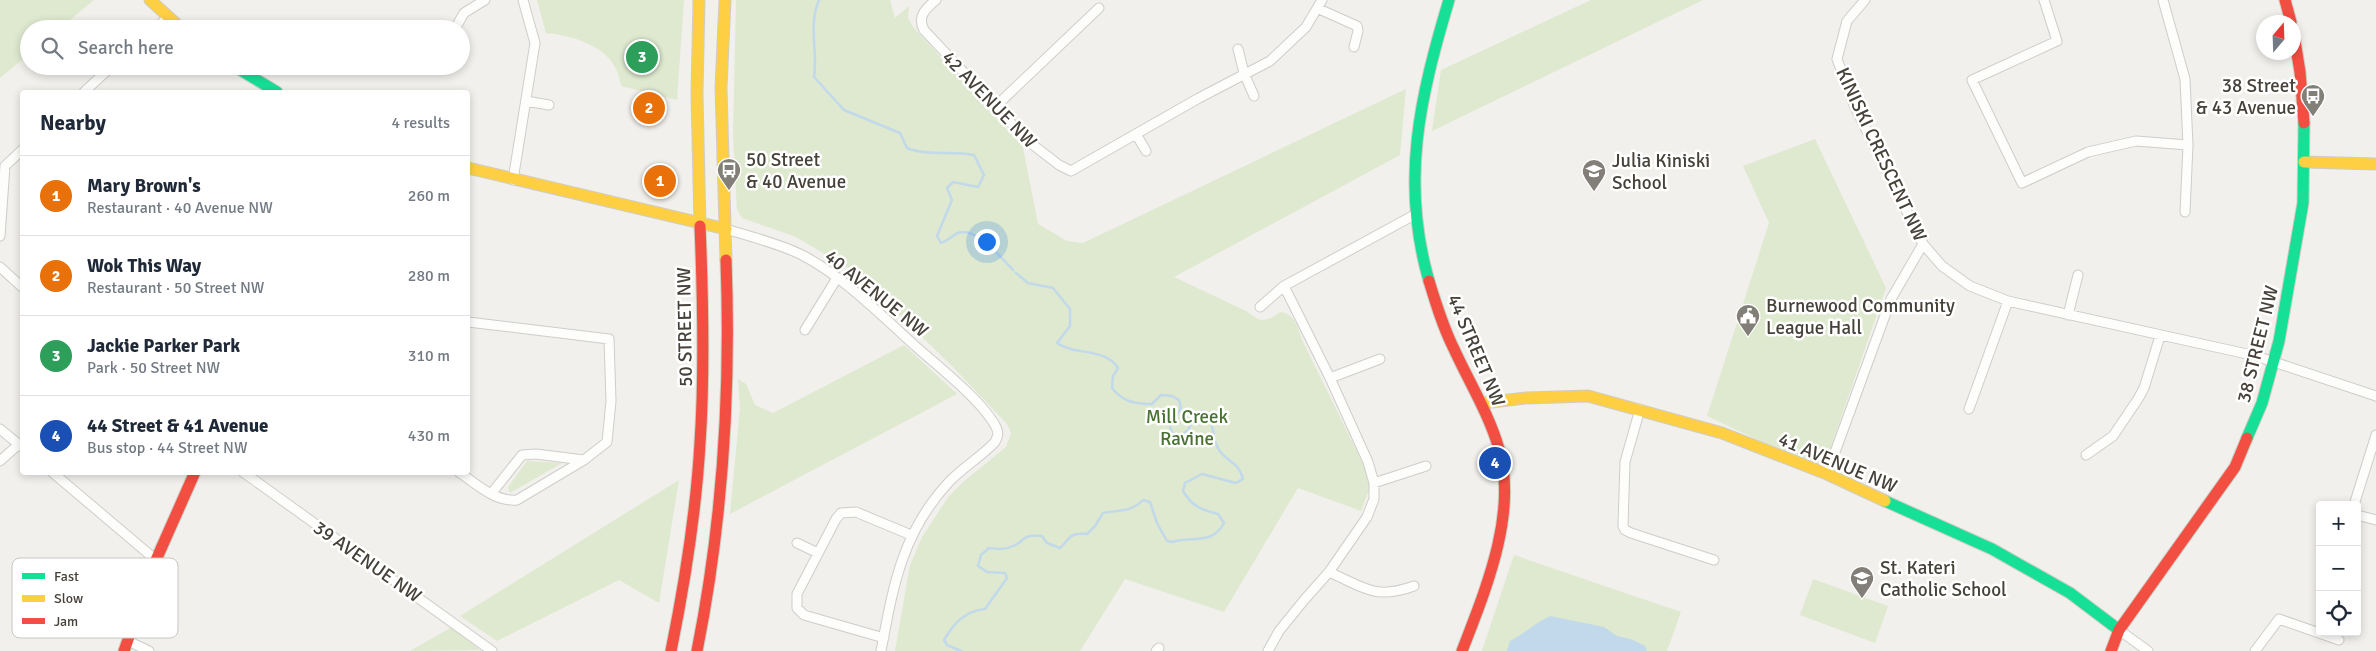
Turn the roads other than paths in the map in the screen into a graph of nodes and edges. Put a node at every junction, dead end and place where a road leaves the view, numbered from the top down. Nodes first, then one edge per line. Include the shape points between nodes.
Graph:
1 (150, 0) edge
2 (485, 0) edge
3 (523, 0) edge
4 (699, 0) edge
5 (724, 0) edge
6 (936, 0) edge
7 (1448, 0) edge
8 (1865, 0) edge
9 (2044, 0) edge
10 (2163, 0) edge
11 (2285, 0) edge
12 (1320, 4) edge
13 (1099, 8) dead end
14 (2289, 15) edge
15 (167, 18) joint
16 (170, 20) edge
17 (460, 20) edge
18 (1354, 47) dead end
19 (1238, 49) dead end
20 (2297, 60) edge
21 (1244, 73) junction
22 (102, 75) edge
23 (249, 75) edge
24 (86, 90) edge
25 (274, 90) edge
26 (1254, 96) dead end
27 (526, 101) junction
28 (549, 105) dead end
29 (996, 106) junction
30 (1136, 134) junction
31 (2188, 145) junction
32 (1146, 151) dead end
33 (20, 152) edge
34 (2304, 162) junction
35 (2376, 164) edge
36 (470, 169) edge
37 (513, 180) junction
38 (2185, 212) dead end
39 (1416, 214) junction
40 (699, 222) junction
41 (726, 229) junction
42 (0, 236) edge
43 (1922, 244) junction
44 (0, 268) edge
45 (2078, 275) dead end
46 (837, 278) junction
47 (20, 285) edge
48 (1284, 286) junction
49 (2008, 301) junction
50 (1260, 307) dead end
51 (2068, 315) junction
52 (470, 322) edge
53 (806, 330) dead end
54 (2160, 336) junction
55 (1380, 359) dead end
56 (2274, 361) junction
57 (1330, 378) junction
58 (2376, 396) edge
59 (1483, 403) junction
60 (1640, 409) junction
61 (1969, 409) dead end
62 (0, 429) edge
63 (2376, 435) edge
64 (20, 445) edge
65 (20, 447) edge
66 (2086, 455) dead end
67 (584, 460) junction
68 (0, 461) edge
69 (1426, 466) dead end
70 (1827, 474) junction
71 (56, 475) edge
72 (194, 475) edge
73 (247, 475) edge
74 (463, 475) edge
75 (1374, 483) junction
76 (491, 494) junction
77 (2355, 501) edge
78 (2361, 516) edge
79 (2376, 520) edge
80 (912, 535) junction
81 (797, 542) dead end
82 (818, 553) junction
83 (154, 558) edge
84 (157, 558) edge
85 (1714, 560) dead end
86 (1329, 572) junction
87 (1414, 586) dead end
88 (2119, 630) junction
89 (884, 638) junction
90 (2340, 640) dead end
91 (126, 646) edge
92 (150, 651) edge
93 (492, 651) edge
94 (671, 651) edge
95 (697, 651) edge
96 (881, 651) edge
97 (1268, 651) edge
98 (1462, 651) edge
99 (2111, 651) edge
100 (2148, 651) edge
101 (2255, 651) edge

1 - 15 street
2 - 17 street via 464,13
3 - 27 street via 535,43
4 - 40 street, 50 STREET NW via 696,50
5 - 41 street via 722,112
6 - 29 street, 42 AVENUE NW via 921,17 924,30
7 - 39 street, 44 STREET NW via 1418,110 1413,159
8 - 43 street, KINISKI CRESCENT NW via 1847,21 1837,59 1854,105
9 - 31 street via 2056,41 1972,80 2022,183 2088,152 2136,141
10 - 31 street via 2185,79
11 - 14 street
12 - 18 street via 1357,26
12 - 21 street via 1306,27 1288,46 1270,61
13 - 29 street
15 - 16 street
19 - 21 street
20 - 34 street, 38 STREET NW
21 - 26 street
21 - 30 street
22 - 24 street
23 - 25 street
27 - 28 street
27 - 37 street
29 - 30 street, 42 AVENUE NW via 1028,140 1071,172
30 - 32 street
31 - 38 street
33 - 42 street via 5,166
34 - 35 street
34 - 56 street, 38 STREET NW via 2299,233
36 - 37 street, 40 AVENUE NW
37 - 40 street, 40 AVENUE NW
39 - 48 street
39 - 59 street, 44 STREET NW via 1428,277 1449,336
40 - 41 street, 40 AVENUE NW
40 - 94 street, 50 STREET NW via 701,424 690,546
41 - 46 street, 40 AVENUE NW via 771,242 803,256
41 - 95 street via 726,440 720,514
43 - 49 street, KINISKI CRESCENT NW via 1942,266 1970,286
43 - 70 street via 1890,300
44 - 47 street
45 - 51 street
46 - 53 street
46 - 80 street, 40 AVENUE NW via 959,384 995,426 997,437 991,446 942,490
48 - 50 street
48 - 57 street
49 - 51 street, KINISKI CRESCENT NW
49 - 61 street
51 - 54 street, KINISKI CRESCENT NW
52 - 67 street via 609,339 612,401 607,442
54 - 56 street, KINISKI CRESCENT NW
54 - 66 street via 2138,399 2113,436
55 - 57 street
56 - 58 street
56 - 88 street, 38 STREET NW via 2262,403 2235,468
57 - 75 street via 1368,462
59 - 60 street, 41 AVENUE NW via 1588,396
59 - 98 street, 44 STREET NW via 1501,456 1501,540
60 - 70 street, 41 AVENUE NW via 1722,433
60 - 85 street via 1625,469 1623,526 1625,530
62 - 64 street
63 - 77 street
65 - 68 street
67 - 76 street via 517,500 507,501
67 - 76 street via 522,455
69 - 75 street
70 - 88 street, 41 AVENUE NW via 2020,563 2070,593
71 - 83 street
72 - 84 street
73 - 93 street, 39 AVENUE NW
74 - 76 street
75 - 86 street via 1374,499 1368,517
78 - 79 street
80 - 82 street via 856,512 845,511 836,519
80 - 89 street via 896,574
81 - 82 street
82 - 89 street via 797,594 797,608 808,616
86 - 87 street via 1383,594
86 - 97 street via 1280,631
88 - 99 street, 38 STREET NW
88 - 100 street, 41 AVENUE NW
89 - 96 street
90 - 101 street via 2279,619
91 - 92 street

